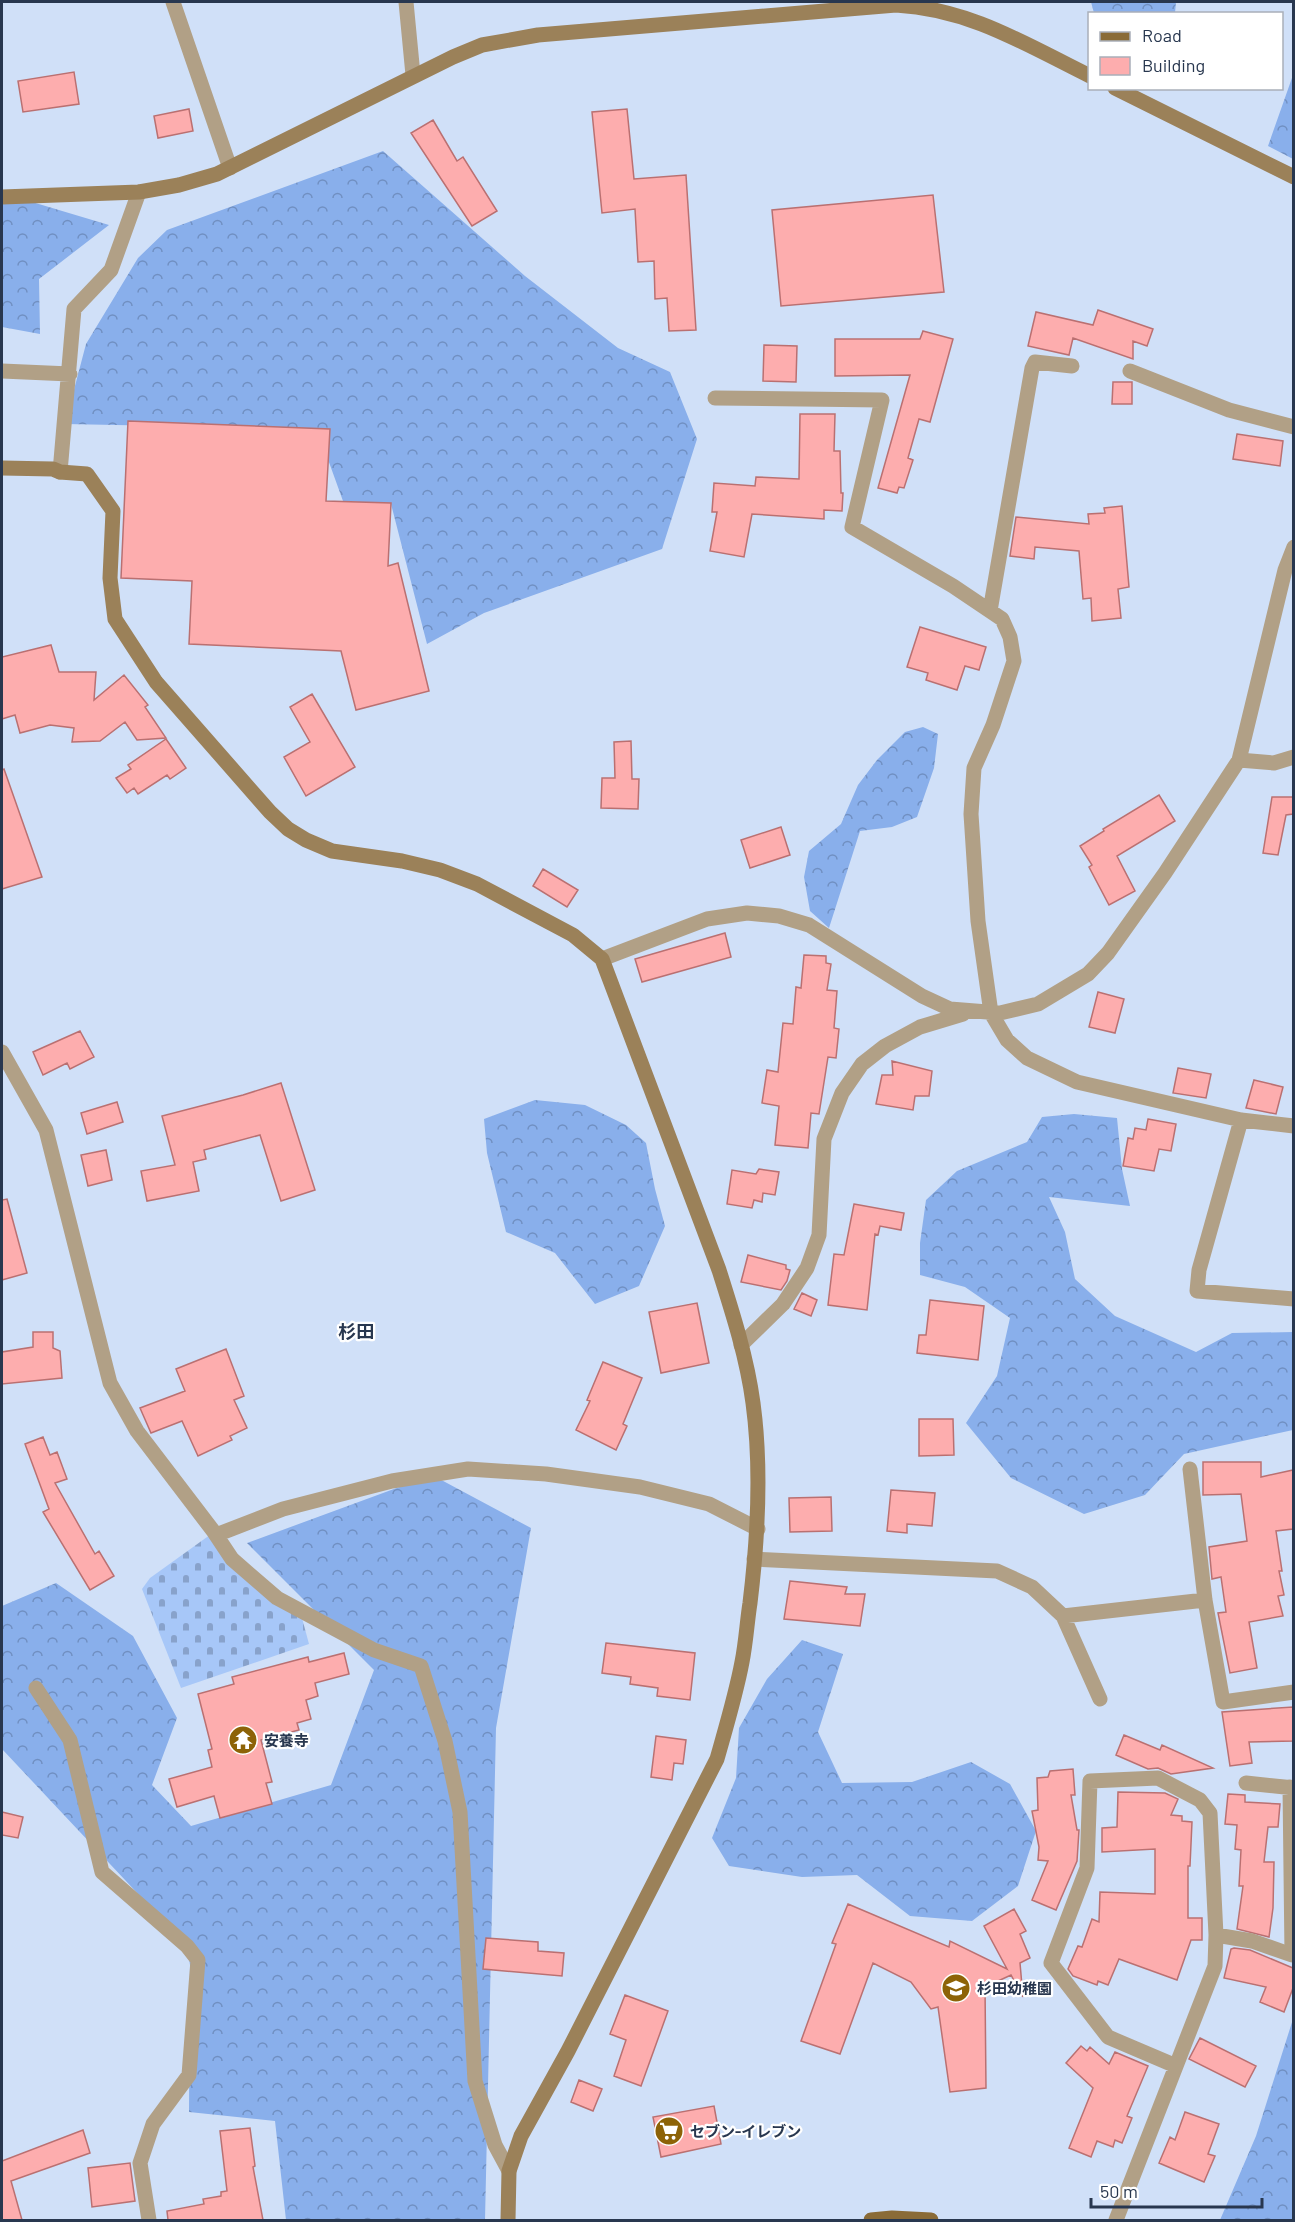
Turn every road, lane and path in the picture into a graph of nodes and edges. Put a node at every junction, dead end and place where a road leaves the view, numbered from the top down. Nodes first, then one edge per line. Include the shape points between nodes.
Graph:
1 (173, 2) edge
2 (406, 2) edge
3 (779, 9) edge
4 (413, 75) junction
5 (1088, 76) edge
6 (1119, 90) edge
7 (230, 168) junction
8 (1293, 177) edge
9 (139, 192) junction
10 (2, 197) edge
11 (1072, 366) dead end
12 (2, 371) edge
13 (1130, 371) dead end
14 (70, 375) junction
15 (715, 398) dead end
16 (1293, 426) edge
17 (2, 468) edge
18 (60, 472) junction
19 (1293, 547) edge
20 (990, 611) junction
21 (1293, 757) edge
22 (1239, 760) junction
23 (602, 959) junction
24 (972, 1011) junction
25 (991, 1013) junction
26 (2, 1052) edge
27 (1241, 1120) junction
28 (1293, 1126) edge
29 (1293, 1299) edge
30 (741, 1345) junction
31 (1190, 1469) dead end
32 (758, 1529) junction
33 (216, 1535) junction
34 (754, 1559) junction
35 (1205, 1600) junction
36 (1063, 1616) junction
37 (36, 1688) dead end
38 (1293, 1692) edge
39 (1100, 1699) dead end
40 (1246, 1783) dead end
41 (1292, 1788) edge
42 (1216, 1935) junction
43 (1176, 2066) junction
44 (509, 2171) junction
45 (149, 2220) edge
46 (508, 2220) edge
47 (871, 2220) edge
48 (931, 2220) edge
49 (1116, 2220) edge

1 - 7 street
2 - 4 street
3 - 4 street via 517,38 482,45
3 - 5 street via 926,7 990,27
4 - 7 street
6 - 8 street
7 - 9 street via 179,185
9 - 10 street
9 - 14 street via 111,270 75,309
11 - 20 street via 1035,362 1032,368
12 - 14 street
13 - 16 street via 1229,410
14 - 18 street
15 - 20 street via 882,400 852,527
17 - 18 street
18 - 23 street via 87,474 113,511 110,578 115,619 156,682 288,829 332,851 440,870 477,884 573,935
19 - 22 street
20 - 25 street via 1002,619 1014,661 974,768 972,825 978,921
21 - 22 street via 1275,764
22 - 25 street via 1165,873 1108,953 1088,974 1038,1004
23 - 24 street via 707,919 747,913 779,916 809,925 922,996 950,1009
23 - 30 street via 719,1270
24 - 25 street
24 - 30 street via 920,1027 862,1064 842,1094 824,1139 819,1236 807,1268 783,1304
25 - 27 street via 1006,1040 1027,1059 1077,1082
26 - 33 street via 46,1130 110,1383 137,1431
27 - 28 street
27 - 29 street via 1199,1270 1197,1291
30 - 32 street via 753,1402
31 - 35 street
32 - 33 street via 709,1504 640,1487 546,1474 468,1469 392,1481 283,1509
32 - 34 street
33 - 44 street via 232,1559 277,1598 374,1650 422,1666 445,1741 460,1812 476,2081 495,2145
34 - 36 street via 997,1571 1032,1587
34 - 44 street via 743,1660 717,1759 568,2051 520,2136
35 - 36 street
35 - 38 street via 1223,1702
36 - 39 street
37 - 45 street via 70,1740 102,1872 198,1960 189,2074 153,2124 140,2163
40 - 41 street
41 - 42 street via 1292,1955 1252,1941
42 - 43 street via 1215,1966
42 - 43 street via 1210,1813 1200,1800 1158,1778 1090,1781 1087,1868 1051,1963 1108,2037
43 - 49 street
44 - 46 street
47 - 48 main road

